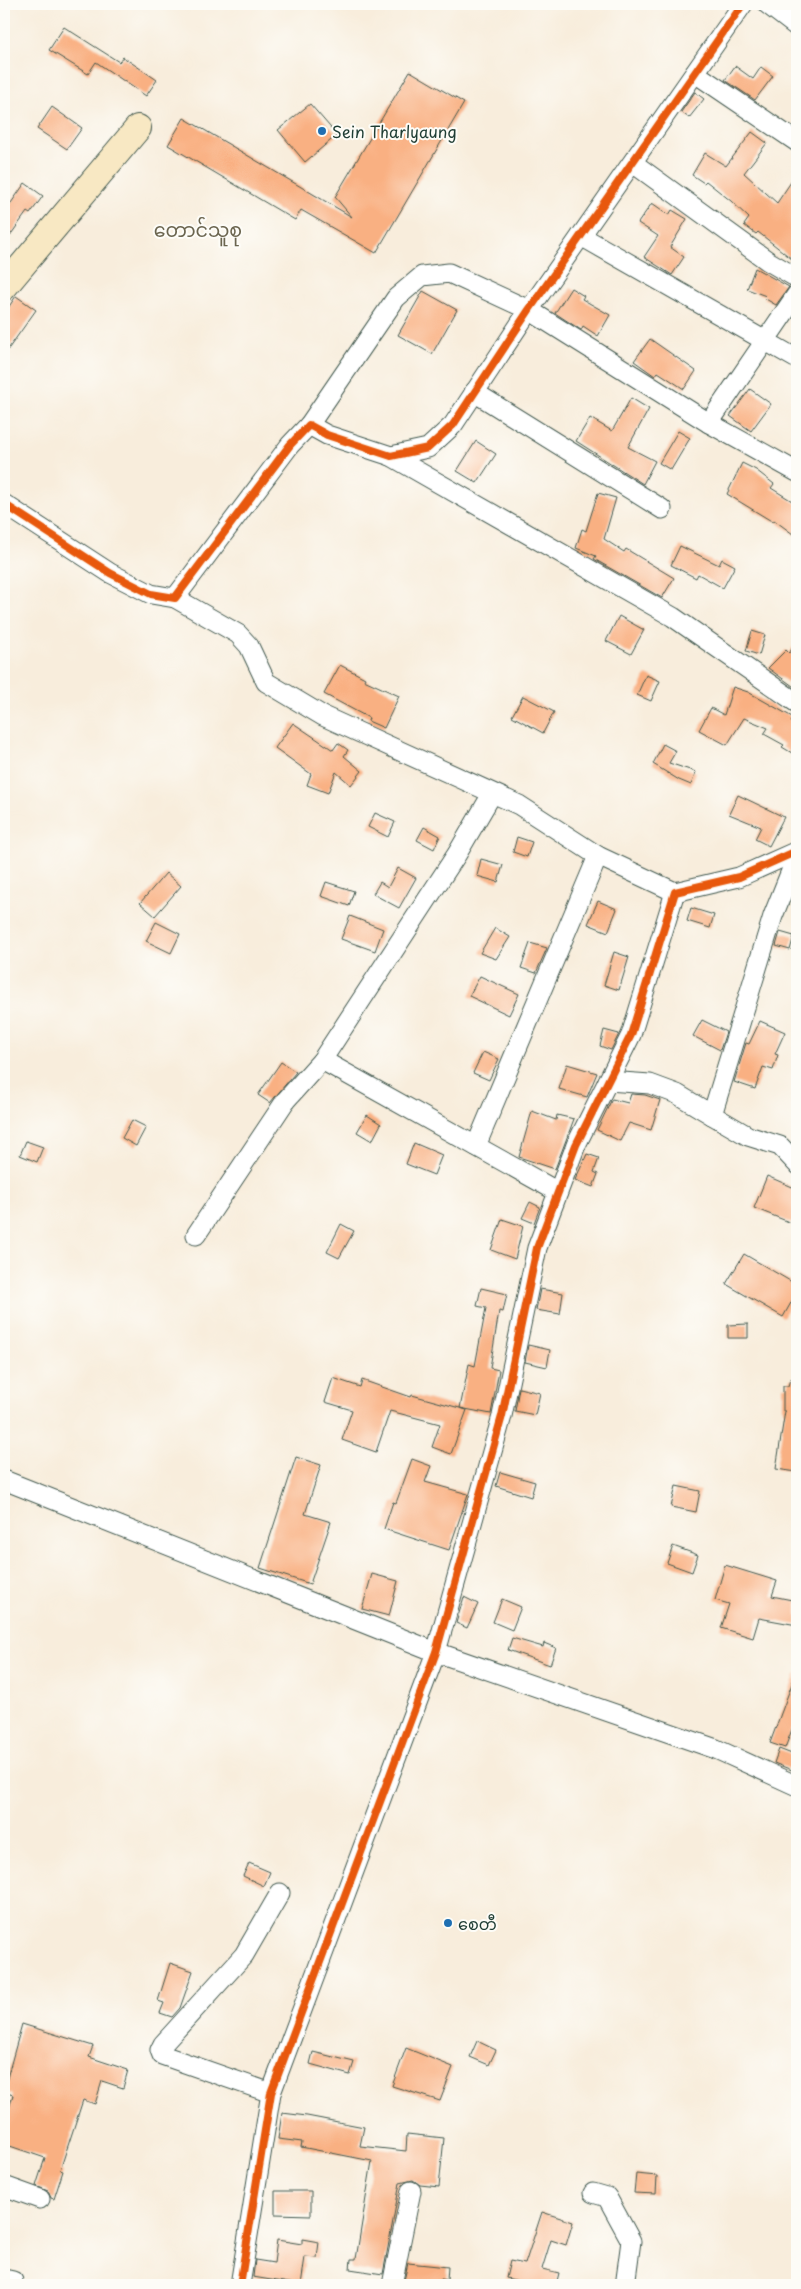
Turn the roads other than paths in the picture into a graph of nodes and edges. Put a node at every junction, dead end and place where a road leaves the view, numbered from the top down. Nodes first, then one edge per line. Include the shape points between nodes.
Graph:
1 (743, 4) edge
2 (767, 4) edge
3 (797, 27) edge
4 (695, 73) junction
5 (138, 128) dead end
6 (797, 142) edge
7 (633, 163) junction
8 (581, 236) junction
9 (797, 278) edge
10 (4, 287) edge
11 (797, 294) edge
12 (528, 310) junction
13 (765, 341) junction
14 (797, 359) edge
15 (474, 392) junction
16 (709, 424) junction
17 (309, 425) junction
18 (391, 456) junction
19 (797, 472) edge
20 (4, 504) edge
21 (662, 509) dead end
22 (175, 598) junction
23 (797, 703) edge
24 (492, 794) junction
25 (797, 851) edge
26 (598, 856) junction
27 (797, 856) edge
28 (675, 892) junction
29 (322, 1060) junction
30 (608, 1081) junction
31 (712, 1115) junction
32 (476, 1146) junction
33 (797, 1164) edge
34 (558, 1192) junction
35 (196, 1235) dead end
36 (4, 1480) edge
37 (436, 1652) junction
38 (797, 1786) edge
39 (280, 1893) dead end
40 (271, 2093) junction
41 (4, 2186) edge
42 (411, 2191) dead end
43 (593, 2193) dead end
44 (40, 2199) dead end
45 (240, 2285) edge
46 (392, 2285) edge
47 (625, 2285) edge

1 - 4 street
2 - 3 street
4 - 6 street
4 - 7 street
5 - 10 street
7 - 8 street
7 - 9 street via 768,262
8 - 12 street
8 - 13 street
11 - 13 street
12 - 15 street
12 - 16 street
12 - 17 street via 449,273 422,276 396,298
13 - 14 street
13 - 16 street
15 - 18 street via 453,424 428,448
15 - 21 street
16 - 19 street
17 - 18 street via 326,435
17 - 22 street
18 - 23 street via 673,617
20 - 22 street via 110,573 151,594
22 - 24 street via 238,634 249,646 266,682 323,716
24 - 26 street via 519,805
24 - 29 street via 457,854
25 - 28 street via 739,877
26 - 28 street
26 - 32 street
27 - 31 street via 773,916
28 - 30 street via 631,1036
29 - 32 street
29 - 35 street via 286,1100
30 - 31 street via 650,1084 677,1094
30 - 34 street via 576,1145
31 - 33 street via 748,1136 780,1146
32 - 34 street
34 - 37 street via 537,1248 502,1416
36 - 37 street
37 - 38 street via 716,1750
37 - 40 street
39 - 40 street via 244,1955 160,2050 162,2055
40 - 45 street
41 - 44 street
42 - 46 street
43 - 47 street via 608,2197 631,2240

